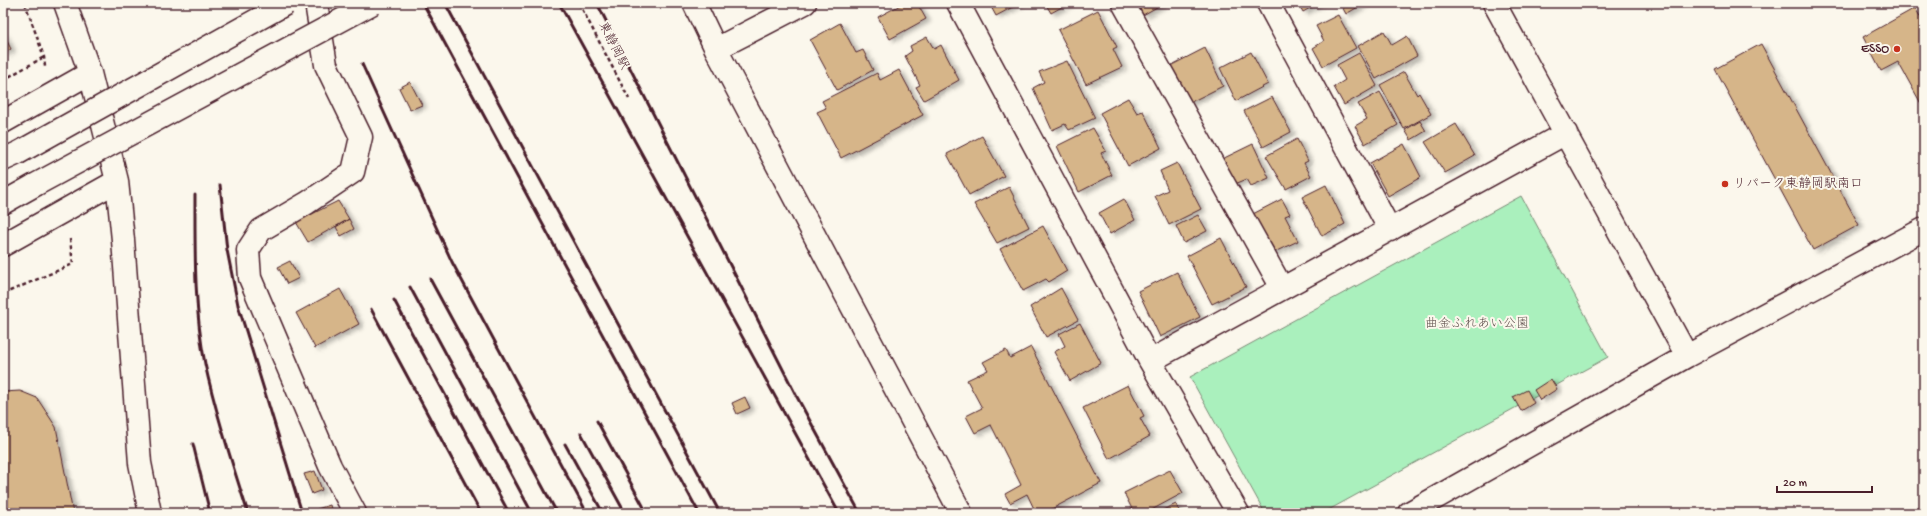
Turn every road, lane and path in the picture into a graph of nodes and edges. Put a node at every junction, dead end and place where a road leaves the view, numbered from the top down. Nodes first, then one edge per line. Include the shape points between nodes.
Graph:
1 (25, 3) edge
2 (65, 3) edge
3 (287, 3) edge
4 (316, 3) edge
5 (373, 3) edge
6 (579, 3) edge
7 (694, 3) edge
8 (805, 3) edge
9 (958, 3) edge
10 (1123, 3) edge
11 (1268, 3) edge
12 (1494, 3) edge
13 (716, 49) junction
14 (90, 73) junction
15 (3, 80) edge
16 (629, 99) dead end
17 (3, 122) edge
18 (1566, 133) junction
19 (10, 157) edge
20 (117, 181) junction
21 (3, 203) edge
22 (1924, 229) edge
23 (1390, 230) junction
24 (3, 245) edge
25 (1282, 288) junction
26 (1687, 356) junction
27 (1150, 361) junction
28 (150, 513) edge
29 (356, 513) edge
30 (961, 513) edge
31 (1238, 513) edge
32 (1409, 513) edge

1 - 15 path via 44,57
2 - 14 street
3 - 19 street, bridge
4 - 29 street via 326,65 361,137 353,172 261,230 248,250 250,278 330,466
5 - 21 street, bridge
6 - 16 path, 東静岡駅
7 - 13 street
8 - 13 street
9 - 27 street
10 - 25 street
11 - 23 street
12 - 18 street
13 - 30 street
14 - 17 street
14 - 20 street
18 - 23 street
18 - 26 street
20 - 24 street
20 - 28 street via 140,463
22 - 26 street
23 - 25 street
25 - 27 street
26 - 32 street
27 - 31 street

